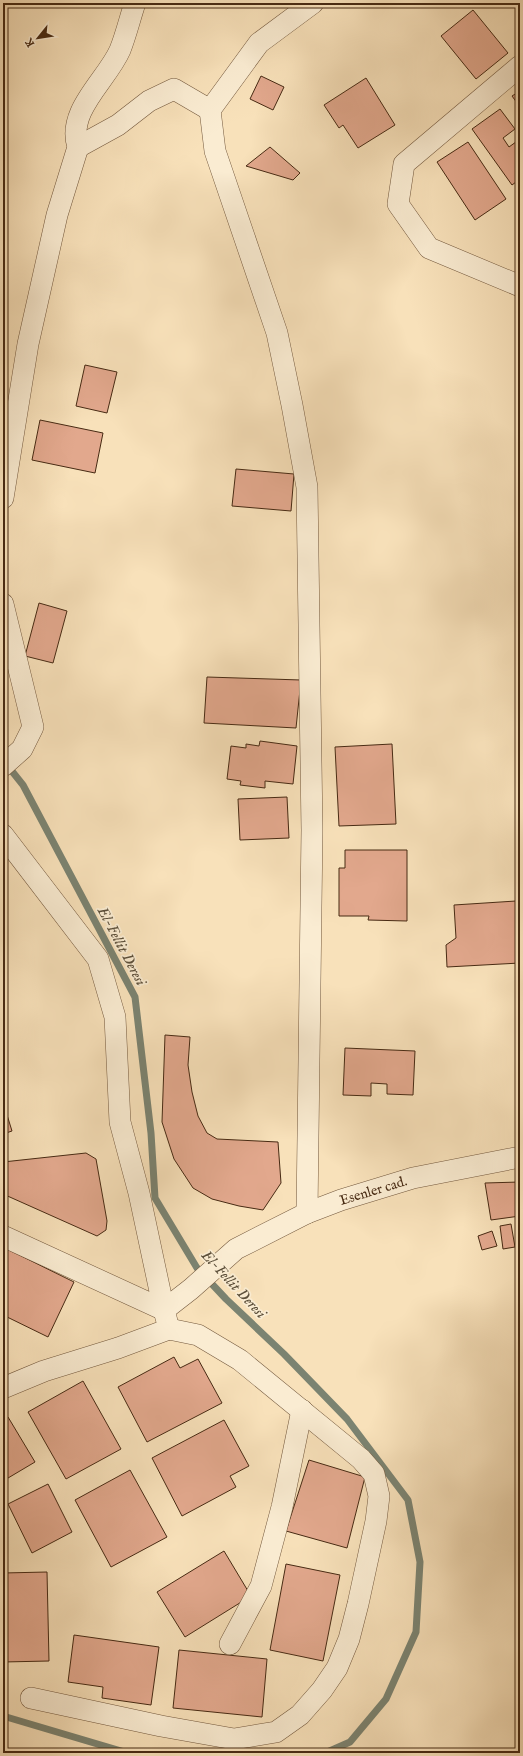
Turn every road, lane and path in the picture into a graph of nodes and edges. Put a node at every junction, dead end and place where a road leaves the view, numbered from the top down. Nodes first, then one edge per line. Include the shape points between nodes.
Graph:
1 (135, 3) edge
2 (313, 3) edge
3 (520, 66) edge
4 (210, 110) junction
5 (78, 147) junction
6 (520, 286) edge
7 (3, 498) edge
8 (3, 604) edge
9 (10, 759) edge
10 (3, 835) edge
11 (520, 1157) edge
12 (307, 1213) junction
13 (3, 1236) edge
14 (166, 1319) junction
15 (3, 1388) edge
16 (302, 1410) junction
17 (230, 1644) dead end
18 (31, 1698) dead end

1 - 5 street via 120,51 88,100 76,125 75,137
2 - 4 street via 259,43
3 - 6 street via 404,164 398,204 428,248
4 - 5 street via 174,89 150,101 118,125
4 - 12 street via 216,151 277,333 307,487 312,830
5 - 7 street via 57,215 30,336
8 - 9 street via 33,727 22,749
10 - 14 street via 98,959 115,1017 120,1122 139,1193
11 - 12 street, Esenler cad. via 412,1178
12 - 14 street, Esenler cad. via 236,1249 191,1289
13 - 14 street
14 - 15 street, Esenler cad. via 118,1348 44,1371
14 - 16 street via 240,1360
16 - 17 street via 282,1507 261,1586
16 - 18 street via 361,1459 374,1474 379,1496 376,1521 349,1639 337,1668 300,1715 276,1732 234,1739

